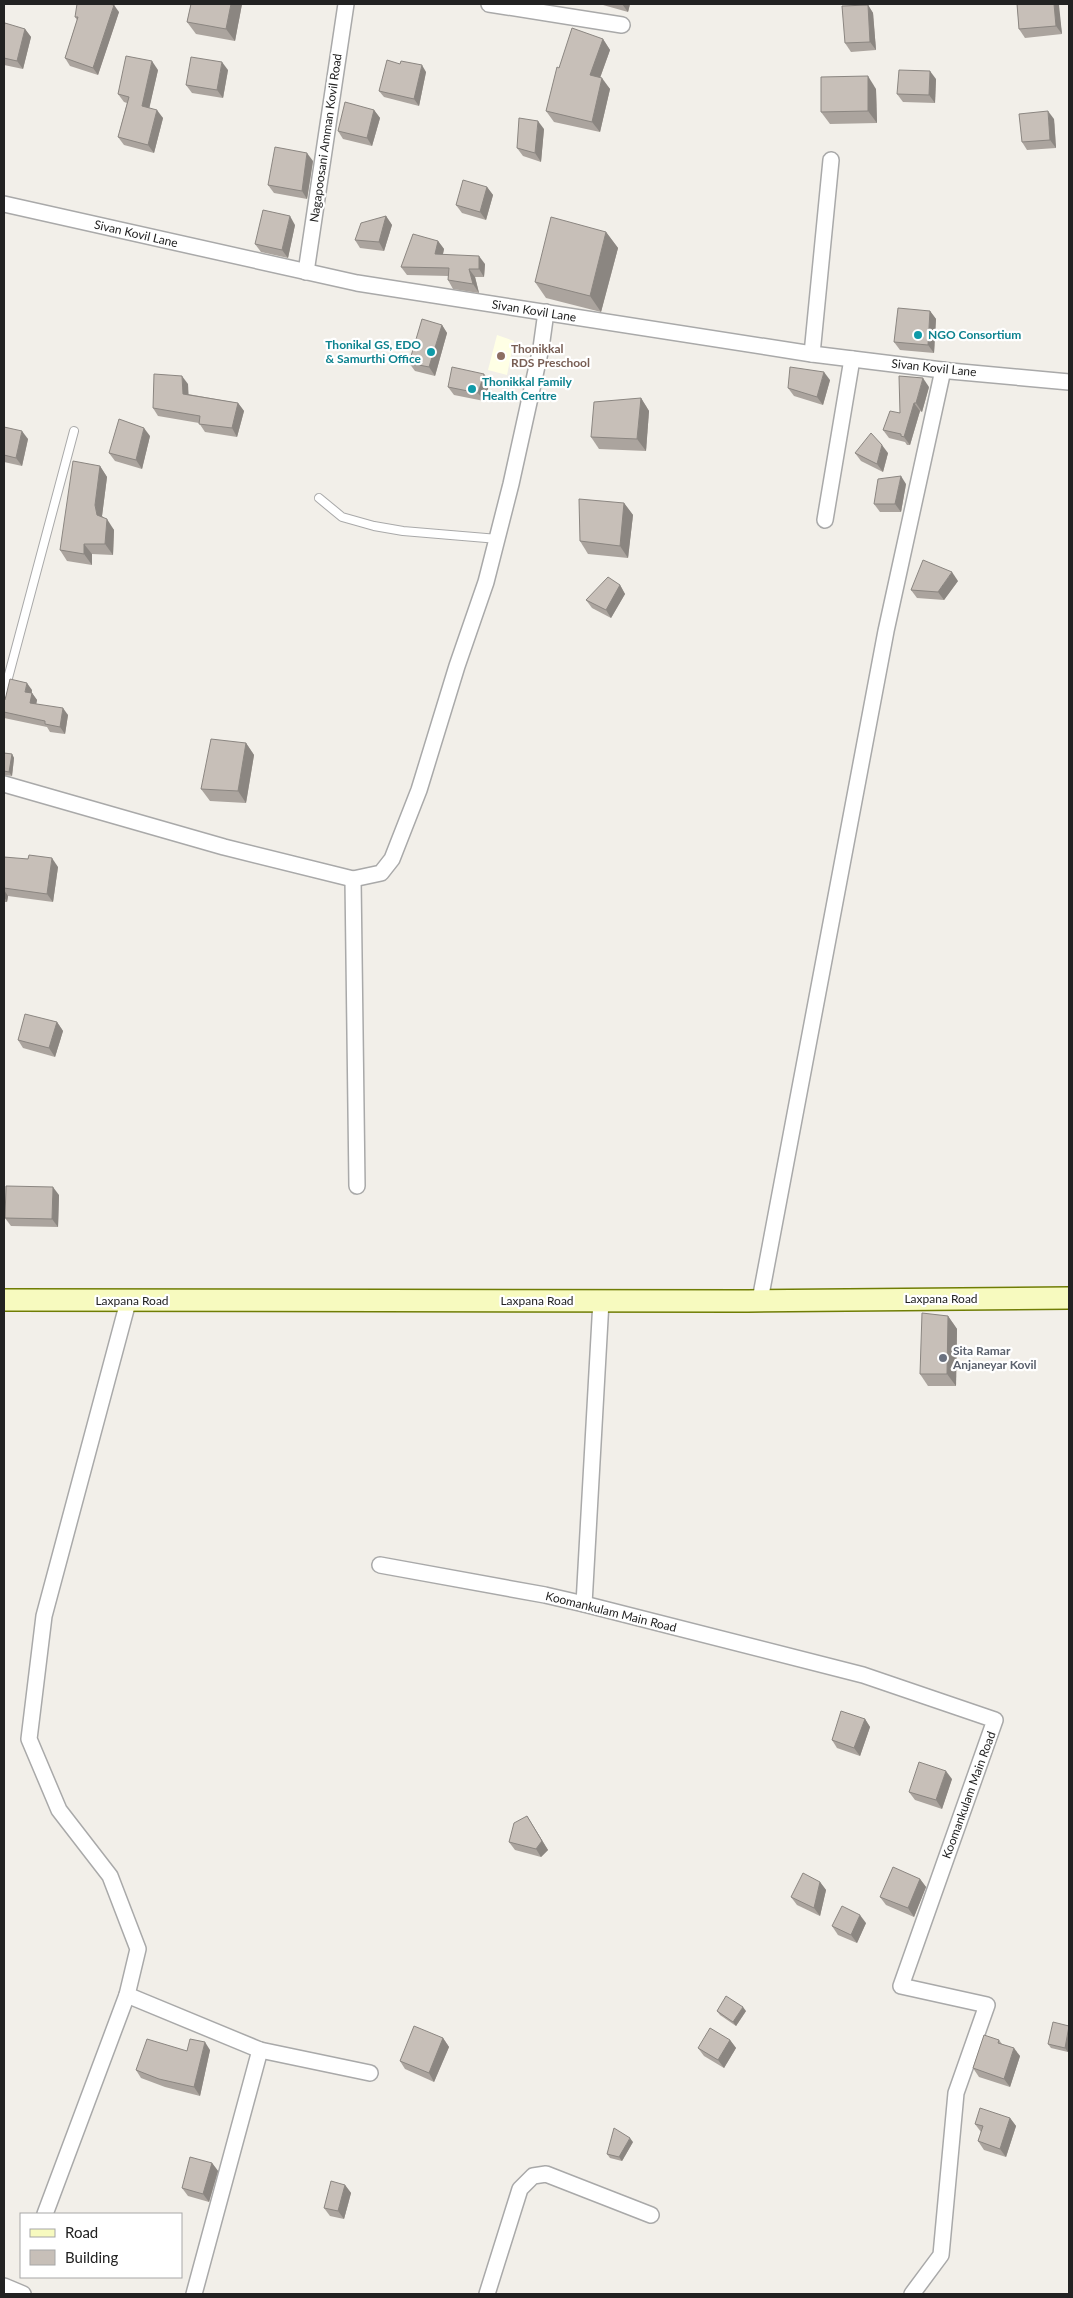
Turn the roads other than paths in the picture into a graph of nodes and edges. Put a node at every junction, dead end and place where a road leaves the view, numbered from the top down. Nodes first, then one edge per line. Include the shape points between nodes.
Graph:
1 (346, 4) edge
2 (489, 4) edge
3 (622, 25) dead end
4 (831, 160) dead end
5 (4, 204) edge
6 (306, 272) junction
7 (546, 312) junction
8 (812, 354) junction
9 (852, 359) junction
10 (943, 370) junction
11 (1069, 382) edge
12 (74, 431) dead end
13 (319, 498) dead end
14 (825, 520) dead end
15 (498, 539) junction
16 (4, 693) edge
17 (4, 784) edge
18 (353, 879) junction
19 (357, 1186) dead end
20 (1069, 1298) edge
21 (4, 1300) edge
22 (760, 1300) junction
23 (601, 1301) junction
24 (128, 1302) junction
25 (380, 1565) dead end
26 (584, 1604) junction
27 (127, 1995) junction
28 (260, 2050) junction
29 (370, 2073) dead end
30 (45, 2213) edge
31 (651, 2215) dead end
32 (194, 2294) edge
33 (487, 2294) edge
34 (912, 2294) edge

1 - 6 street, Nagapoosani Amman Kovil Road
2 - 3 street
4 - 8 street
5 - 6 street, Sivan Kovil Lane
6 - 7 street, Sivan Kovil Lane
7 - 8 street, Sivan Kovil Lane
7 - 15 street via 541,348
8 - 9 street, Sivan Kovil Lane
9 - 10 street, Sivan Kovil Lane
9 - 14 street
10 - 11 street, Sivan Kovil Lane
10 - 22 street via 886,631
12 - 16 lane
13 - 15 lane via 342,517 374,526
15 - 18 street via 419,790 392,859 381,874
17 - 18 street via 224,847
18 - 19 street
20 - 22 street, Laxpana Road
21 - 24 street, Laxpana Road
22 - 23 street, Laxpana Road
23 - 24 street, Laxpana Road
23 - 26 street
24 - 27 street via 44,1616 29,1739 58,1810 110,1876 138,1949
25 - 26 street, Koomankulam Main Road
26 - 34 street, Koomankulam Main Road via 863,1675 995,1720 901,1986 987,2005 956,2094 941,2255
27 - 28 street
27 - 30 street
28 - 29 street
28 - 32 street
31 - 33 street via 546,2174 533,2176 520,2189

